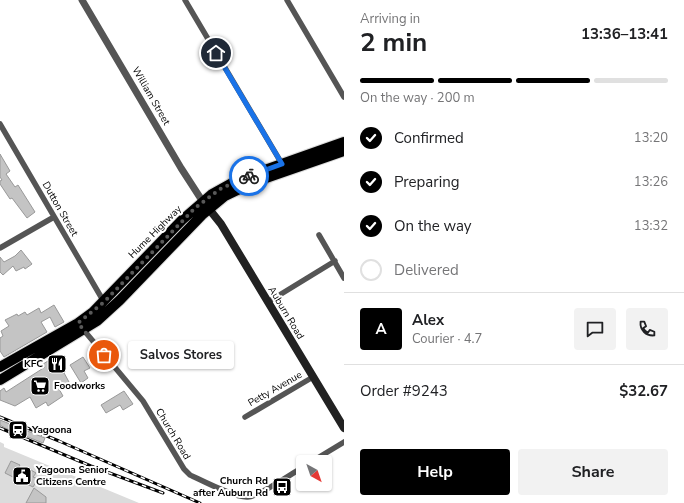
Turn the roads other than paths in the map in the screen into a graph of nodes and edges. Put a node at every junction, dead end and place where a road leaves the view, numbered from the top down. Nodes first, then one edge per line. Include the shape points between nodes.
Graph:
1 (82, 0) edge
2 (185, 0) edge
3 (286, 0) edge
4 (344, 97) edge
5 (0, 124) edge
6 (344, 142) edge
7 (344, 151) edge
8 (282, 164) junction
9 (206, 205) junction
10 (54, 217) junction
11 (320, 235) dead end
12 (0, 248) edge
13 (335, 261) junction
14 (344, 278) edge
15 (104, 302) junction
16 (268, 302) junction
17 (81, 326) junction
18 (0, 367) edge
19 (313, 377) junction
20 (3, 378) edge
21 (245, 417) dead end
22 (344, 428) edge
23 (344, 442) edge
24 (323, 455) edge
25 (296, 471) edge

1 - 9 street, William Street via 181,168
2 - 8 street
3 - 4 street
5 - 10 street, Dutton Street
6 - 8 highway, Hume Highway
7 - 9 highway, Hume Highway via 236,190
8 - 9 highway, Hume Highway via 227,185
9 - 15 highway, Hume Highway via 182,220
9 - 16 main road, Auburn Road via 221,224
9 - 17 highway, Hume Highway via 120,300
10 - 12 street
10 - 15 street, Dutton Street
11 - 13 street
13 - 14 street
13 - 16 street
15 - 17 highway, Hume Highway
16 - 19 main road, Auburn Road
17 - 18 highway, Hume Highway
17 - 20 highway, Hume Highway
17 - 25 street, Church Road via 143,401 190,475 239,496 249,497
18 - 20 street
19 - 21 street, Petty Avenue
19 - 22 main road, Auburn Road
23 - 24 street

